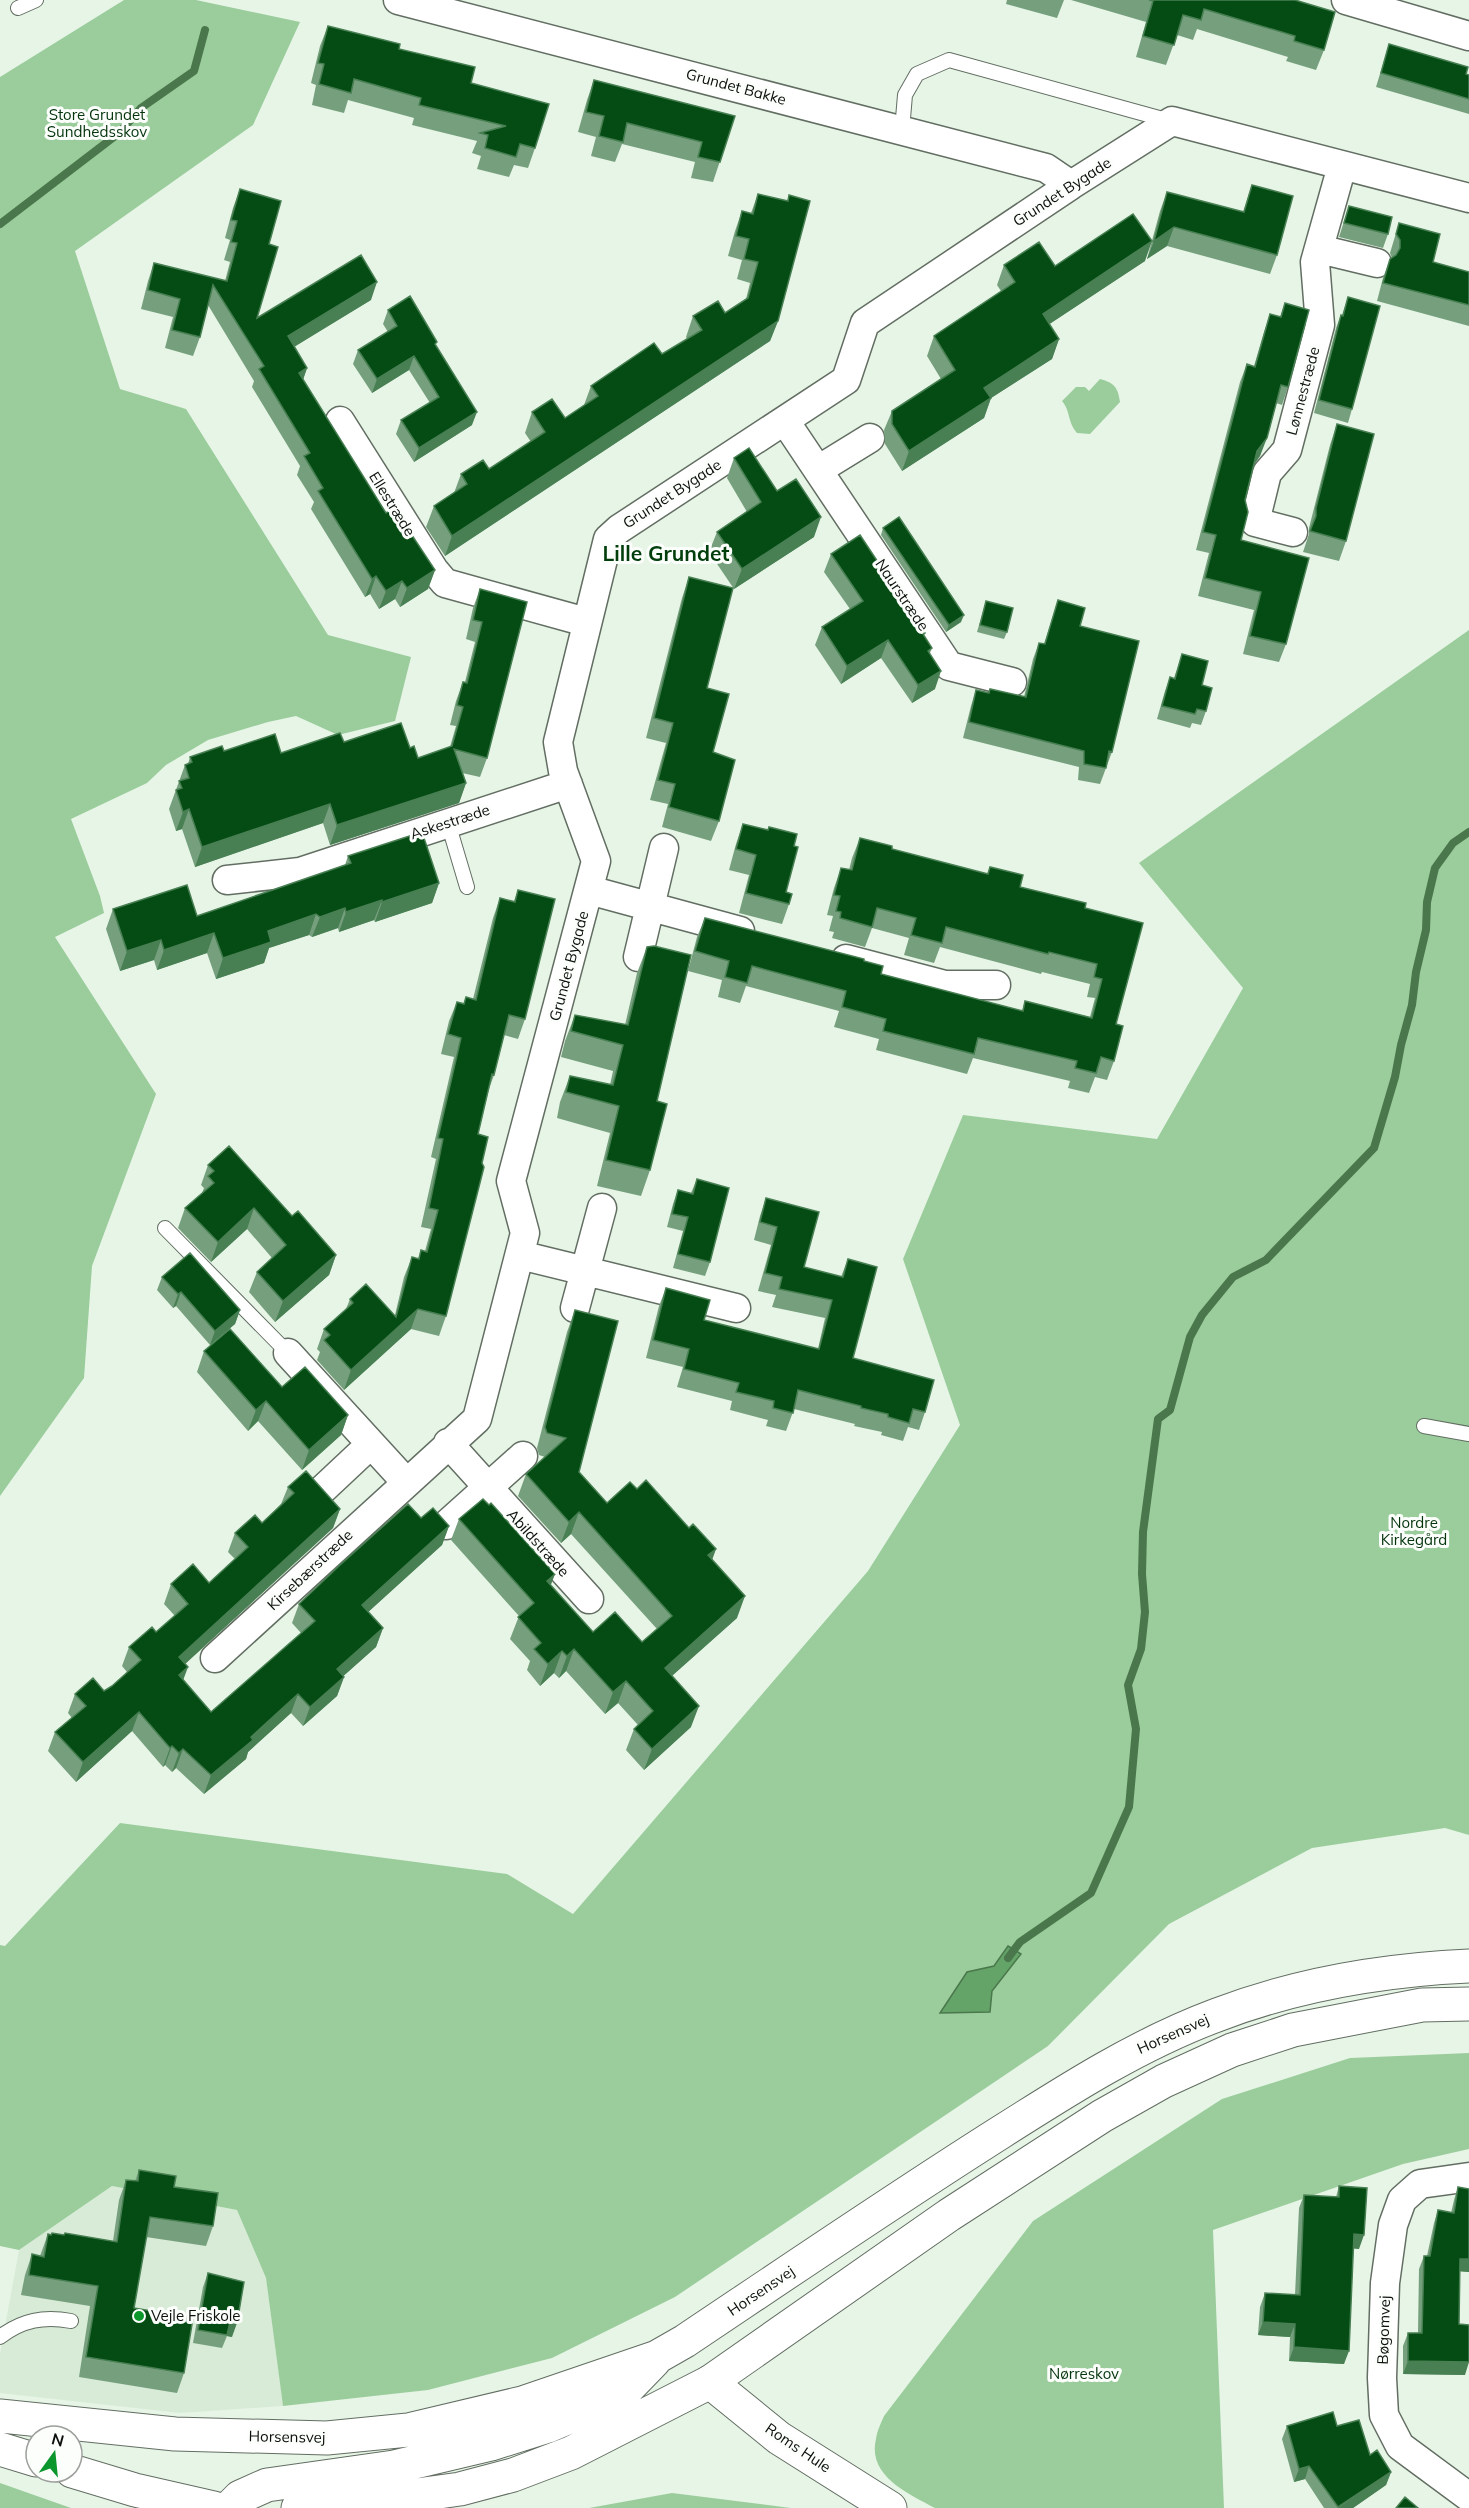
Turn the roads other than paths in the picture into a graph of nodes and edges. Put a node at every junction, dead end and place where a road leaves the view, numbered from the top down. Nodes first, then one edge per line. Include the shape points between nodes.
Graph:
1 (36, 0) edge
2 (398, 0) edge
3 (1352, 1) edge
4 (18, 8) dead end
5 (1469, 36) edge
6 (1172, 121) junction
7 (902, 130) junction
8 (1342, 166) junction
9 (1071, 185) junction
10 (1469, 198) edge
11 (1319, 249) junction
12 (1377, 263) dead end
13 (340, 421) dead end
14 (785, 421) junction
15 (870, 438) dead end
16 (818, 470) junction
17 (1293, 532) dead end
18 (586, 622) junction
19 (1012, 682) dead end
20 (568, 784) junction
21 (448, 822) junction
22 (664, 848) dead end
23 (227, 880) dead end
24 (467, 887) dead end
25 (589, 890) junction
26 (650, 907) junction
27 (764, 937) edge
28 (820, 952) edge
29 (638, 957) dead end
30 (996, 985) dead end
31 (602, 1208) dead end
32 (165, 1228) dead end
33 (520, 1255) junction
34 (585, 1270) junction
35 (575, 1308) edge
36 (736, 1308) dead end
37 (288, 1353) joint
38 (1424, 1426) dead end
39 (1469, 1434) edge
40 (448, 1443) junction
41 (371, 1444) junction
42 (523, 1456) dead end
43 (406, 1482) junction
44 (487, 1487) junction
45 (323, 1489) edge
46 (446, 1525) edge
47 (589, 1599) dead end
48 (215, 1658) dead end
49 (1469, 1966) edge
50 (1469, 2004) edge
51 (1469, 2177) edge
52 (71, 2320) dead end
53 (0, 2337) edge
54 (657, 2357) junction
55 (710, 2382) junction
56 (0, 2416) edge
57 (0, 2449) edge
58 (24, 2456) edge
59 (84, 2475) edge
60 (1469, 2497) edge
61 (214, 2508) edge
62 (228, 2508) edge
63 (298, 2508) edge
64 (891, 2508) edge

1 - 4 lane
2 - 7 street, Grundet Bakke
3 - 5 street
6 - 7 lane via 949,60 917,74 905,95
6 - 8 street
6 - 9 street, Grundet Bygade
7 - 9 street, Grundet Bakke via 1046,168
8 - 10 street
8 - 11 street, Lønnestræde
9 - 14 street, Grundet Bygade via 866,322 846,380
11 - 12 street
11 - 17 street, Lønnestræde via 1315,262 1320,325 1287,450 1267,473 1255,522
13 - 18 street, Ellestræde via 445,583
14 - 16 street, Naurstræde
14 - 18 street, Grundet Bygade via 608,539
15 - 16 street
16 - 19 street, Naurstræde via 949,666
18 - 20 street, Grundet Bygade via 558,742
20 - 21 street, Askestræde
20 - 25 street, Grundet Bygade via 596,861
21 - 23 street, Askestræde via 300,873
21 - 24 lane
22 - 26 street
25 - 26 street
25 - 33 street, Grundet Bygade via 511,1181 525,1233
26 - 27 street
26 - 29 street
28 - 30 street via 945,985
31 - 34 street
32 - 37 lane
33 - 34 street
33 - 40 street, Grundet Bygade via 477,1419
34 - 35 street
34 - 36 street
37 - 41 street
38 - 39 lane
40 - 43 street, Grundet Bygade
40 - 44 street, Abildstræde
41 - 43 street
41 - 45 street
42 - 44 street
43 - 48 street, Kirsebærstræde
44 - 46 street
44 - 47 street, Abildstræde
49 - 54 main road, Horsensvej via 1347,1978 1284,1993 1217,2014 1147,2044 924,2181
50 - 55 main road via 1422,2005 1293,2030 1232,2050 1164,2080 949,2215
51 - 60 street, Bøgomvej via 1420,2184 1402,2200 1393,2224 1385,2283 1382,2379 1384,2415 1400,2446
52 - 53 lane via 49,2317 26,2322
54 - 56 main road, Horsensvej via 522,2403 408,2430 327,2438 175,2434
54 - 62 main road via 621,2395 548,2426 394,2467 267,2486 240,2497
55 - 63 main road via 571,2453 513,2475 460,2489
55 - 64 main road, Roms Hule via 779,2438
57 - 58 main road
59 - 61 main road

